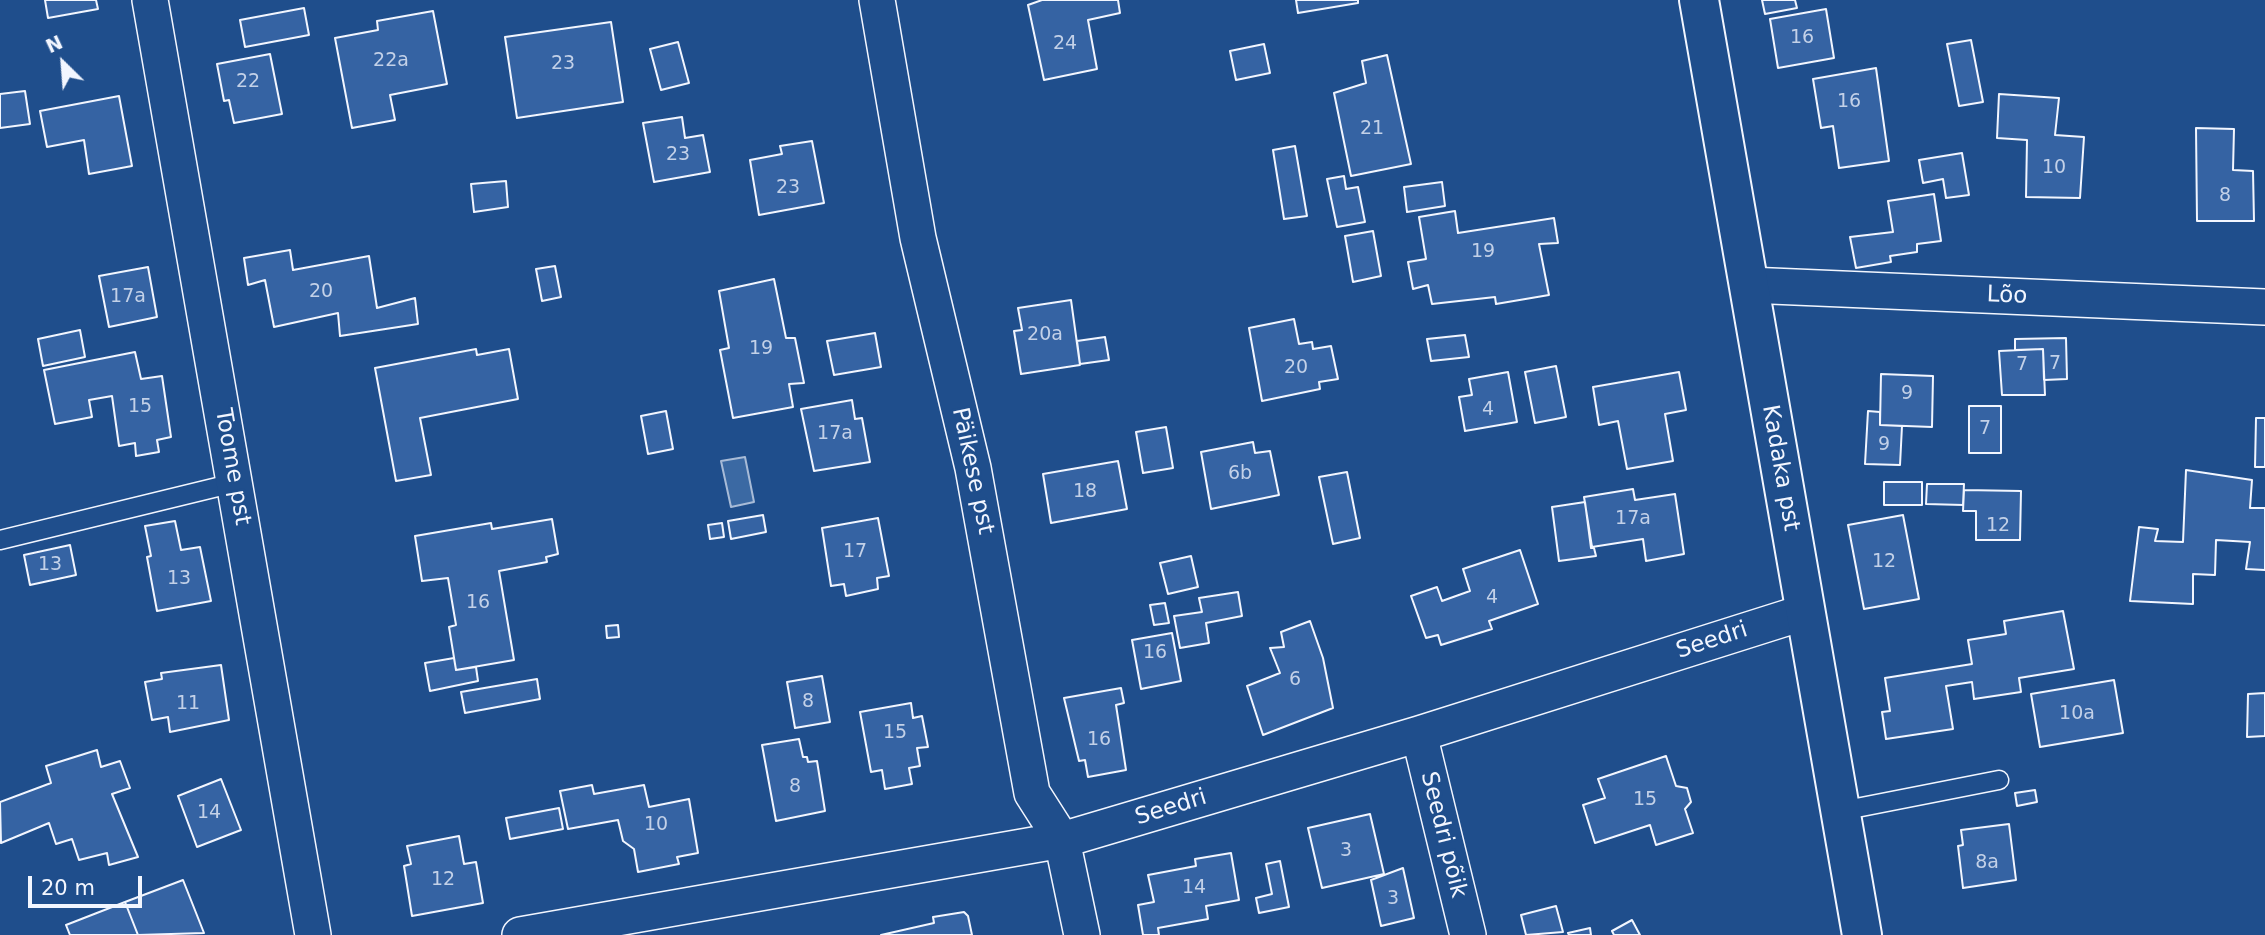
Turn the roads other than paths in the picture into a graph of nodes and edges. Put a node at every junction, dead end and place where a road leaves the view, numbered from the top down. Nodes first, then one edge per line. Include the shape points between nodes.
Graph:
1 (150, 0) edge
2 (877, 0) edge
3 (1699, 0) edge
4 (1748, 285) junction
5 (2265, 307) edge
6 (234, 483) junction
7 (0, 540) edge
8 (1805, 611) junction
9 (1419, 734) junction
10 (1999, 780) dead end
11 (1841, 811) junction
12 (1062, 840) junction
13 (313, 935) edge
14 (520, 935) edge
15 (1082, 935) edge
16 (1468, 935) edge
17 (1863, 935) edge

1 - 6 street, Toome pst
2 - 12 street, Päikese pst via 918,238 973,468 1032,793
3 - 4 main road, Kadaka pst
4 - 5 street, Lõo
4 - 8 main road, Kadaka pst
6 - 7 lane
6 - 13 street, Toome pst
8 - 9 street, Seedri
8 - 11 main road, Kadaka pst
9 - 12 street, Seedri
9 - 16 street, Seedri põik
10 - 11 lane
11 - 17 main road, Kadaka pst
12 - 14 street, Seedri
12 - 15 street, Päikese pst

